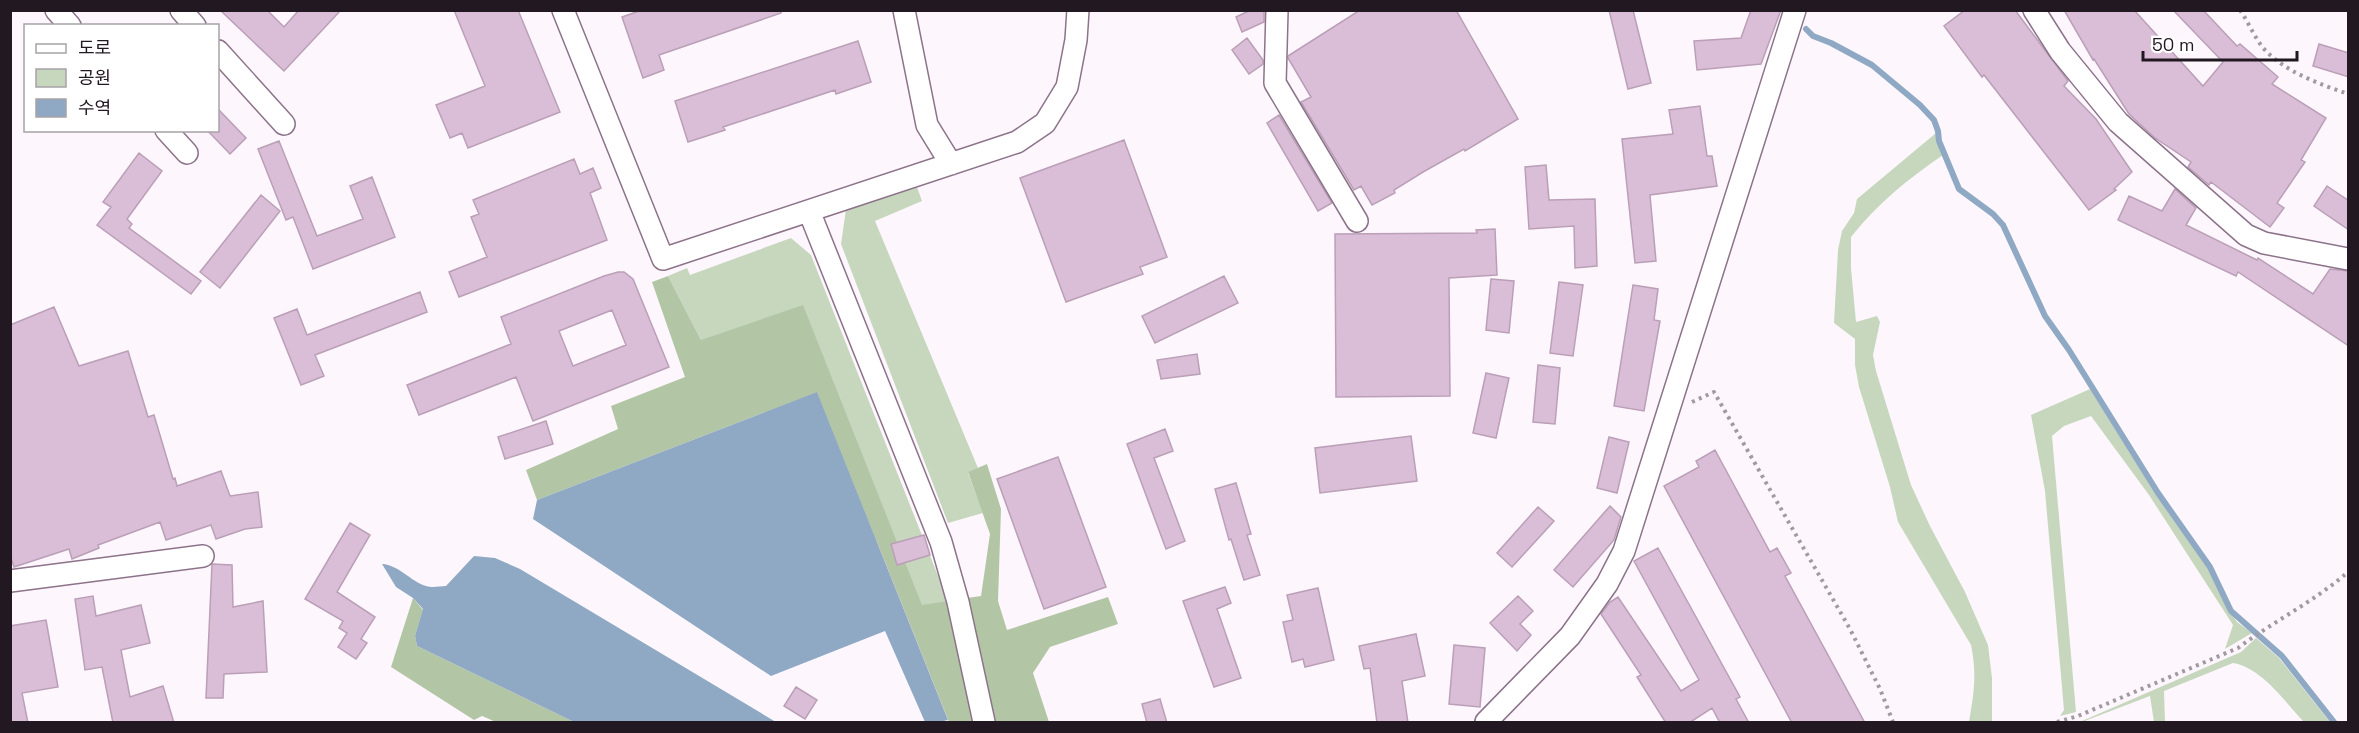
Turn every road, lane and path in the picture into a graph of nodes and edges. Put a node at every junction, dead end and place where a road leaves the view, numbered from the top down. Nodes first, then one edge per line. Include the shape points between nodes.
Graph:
1 (56, 10) edge
2 (181, 10) edge
3 (563, 10) edge
4 (904, 10) edge
5 (1078, 10) edge
6 (1277, 10) edge
7 (1795, 10) edge
8 (2034, 10) edge
9 (2240, 10) edge
10 (68, 24) edge
11 (193, 24) edge
12 (219, 52) edge
13 (2349, 94) edge
14 (284, 124) dead end
15 (168, 132) edge
16 (187, 153) dead end
17 (951, 164) junction
18 (809, 211) junction
19 (1357, 221) dead end
20 (2349, 259) edge
21 (1668, 414) junction
22 (203, 556) dead end
23 (2349, 572) edge
24 (10, 581) edge
25 (984, 723) edge
26 (1485, 723) edge
27 (1893, 723) edge
28 (2057, 723) edge

1 - 10 street
2 - 11 street
3 - 18 street via 663,259
4 - 17 street via 927,125
5 - 17 street via 1067,87 1045,123 1017,142
6 - 19 street via 1275,83
7 - 21 street
8 - 20 street via 2060,51 2118,122 2246,236
9 - 13 path via 2265,50 2284,65
12 - 14 street
15 - 16 street
17 - 18 street
18 - 25 street via 940,542 958,602
21 - 26 street via 1624,551 1607,584 1570,636
21 - 27 path via 1714,392 1850,629
22 - 24 street
23 - 28 path via 2238,648

